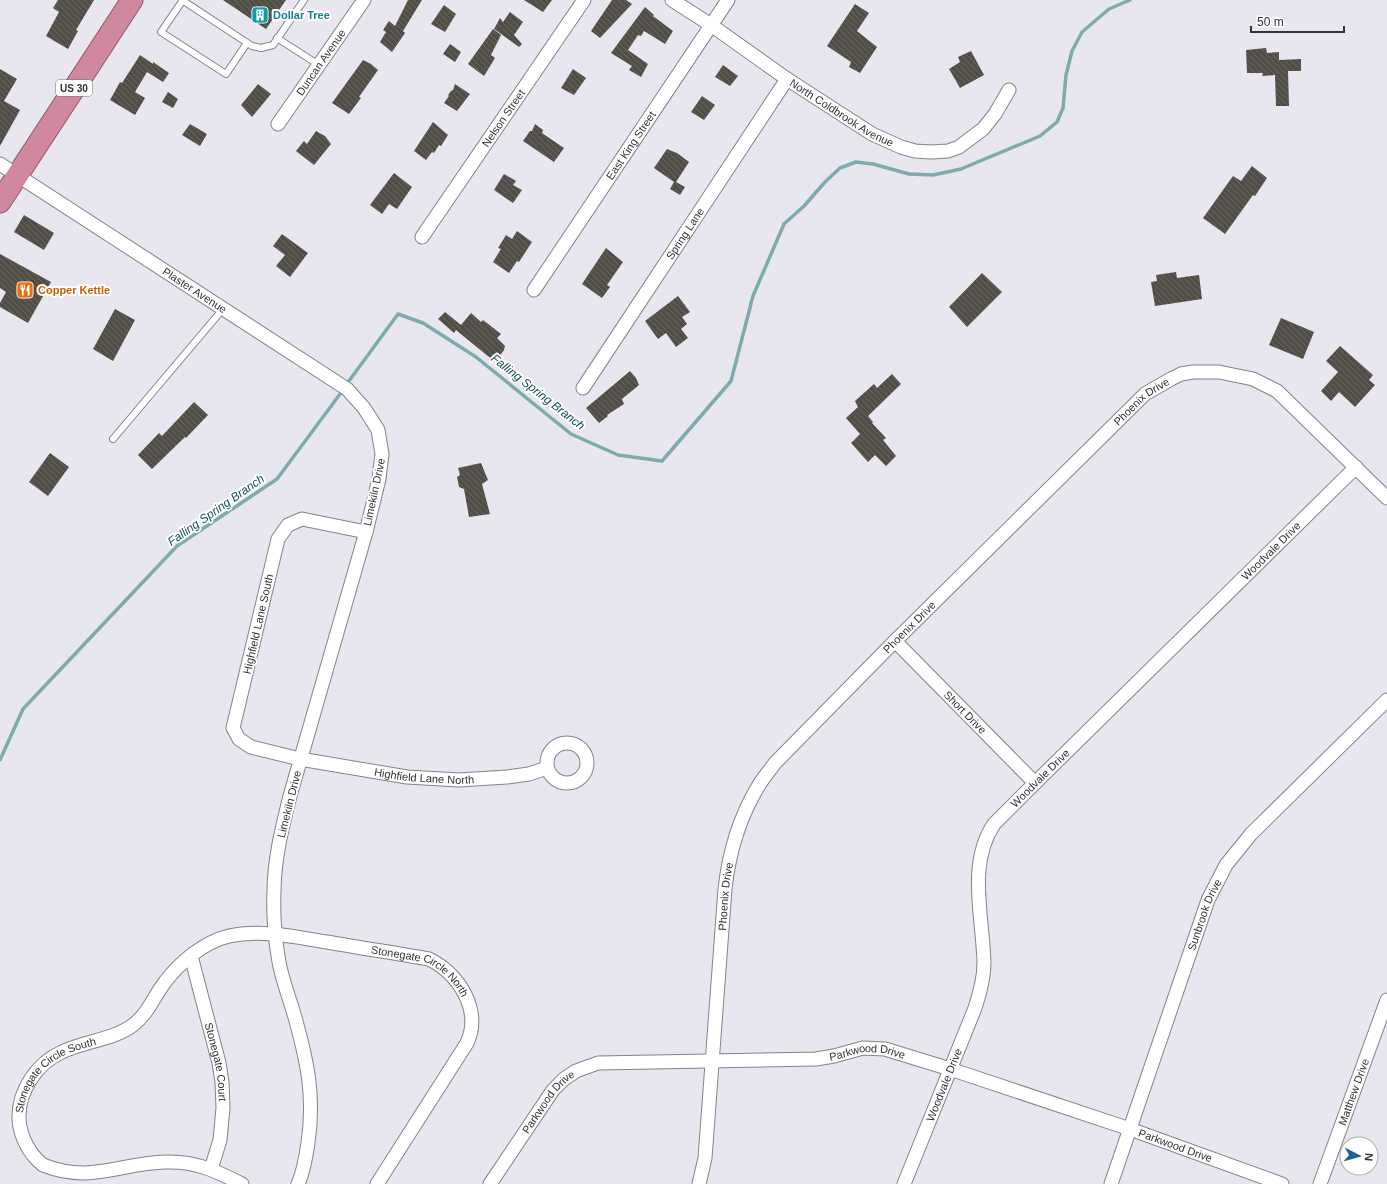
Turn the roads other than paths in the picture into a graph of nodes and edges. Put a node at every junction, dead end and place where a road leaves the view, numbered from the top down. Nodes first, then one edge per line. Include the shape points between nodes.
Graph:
1 (132, 0) edge
2 (182, 0) edge
3 (304, 0) edge
4 (364, 0) edge
5 (584, 0) edge
6 (672, 0) edge
7 (728, 0) edge
8 (711, 26) junction
9 (277, 38) junction
10 (247, 43) junction
11 (319, 65) junction
12 (787, 79) junction
13 (1009, 90) dead end
14 (278, 124) dead end
15 (8, 170) edge
16 (0, 202) edge
17 (422, 237) dead end
18 (534, 290) dead end
19 (223, 309) junction
20 (583, 388) dead end
21 (378, 430) joint
22 (114, 439) dead end
23 (1356, 468) junction
24 (1387, 498) edge
25 (366, 532) junction
26 (895, 641) junction
27 (1387, 700) edge
28 (300, 759) junction
29 (547, 768) dead end
30 (1035, 783) junction
31 (275, 934) junction
32 (191, 956) junction
33 (1387, 1000) edge
34 (712, 1061) junction
35 (950, 1069) junction
36 (1130, 1129) junction
37 (212, 1169) junction
38 (242, 1184) edge
39 (298, 1184) edge
40 (377, 1184) edge
41 (490, 1184) edge
42 (699, 1184) edge
43 (904, 1184) edge
44 (1110, 1184) edge
45 (1282, 1184) edge
46 (1320, 1184) edge

1 - 15 highway, US 30
2 - 10 lane
2 - 10 lane via 161,32 226,74
3 - 9 lane
4 - 11 street, Duncan Avenue
5 - 17 street, Nelson Street
6 - 8 street, North Coldbrook Avenue
7 - 8 street, East King Street
8 - 12 street, North Coldbrook Avenue
8 - 18 street, East King Street
9 - 10 lane via 273,45 261,48
9 - 11 lane
11 - 14 street, Duncan Avenue
12 - 13 street, North Coldbrook Avenue via 882,139 915,151 931,152 948,151 959,147 984,129
12 - 20 street, Spring Lane
15 - 16 highway, US 30
15 - 19 street, Plaster Avenue
19 - 21 street, Plaster Avenue via 347,389 364,408
19 - 22 lane
21 - 25 street, Limekiln Drive via 382,460
23 - 24 street, Phoenix Drive
23 - 26 street, Phoenix Drive via 1277,391 1253,379 1219,372 1182,374 1145,394
23 - 30 street, Woodvale Drive
25 - 28 street, Limekiln Drive
25 - 28 street, Highfield Lane South via 302,519 288,525 278,539 233,728 239,739 251,747
26 - 30 street, Short Drive
26 - 34 street, Phoenix Drive via 775,763 759,784 746,811 732,849 724,889
27 - 36 street, Sunbrook Drive via 1251,834 1226,865 1208,900
28 - 29 street, Highfield Lane North via 407,777 459,780 522,775
28 - 31 street, Limekiln Drive via 276,860
30 - 35 street, Woodvale Drive via 994,824 982,847 978,876 984,964 982,981 975,1008
31 - 32 street, Stonegate Circle South via 240,934 225,937 210,943
31 - 39 street, Limekiln Drive via 279,964 304,1050 312,1099 311,1126
31 - 40 street, Stonegate Circle North via 429,959 444,967 464,990 470,1010 471,1028 467,1043
32 - 37 street, Stonegate Court via 222,1082 220,1140
32 - 37 street, Stonegate Circle South via 164,982 144,1014 133,1025 119,1033 61,1052 40,1068 30,1080 23,1095 20,1124 27,1146 37,1159 51,1170 73,1180 97,1181 149,1164 165,1162 187,1163
33 - 46 street, Matthew Drive
34 - 35 street, Parkwood Drive via 816,1058 834,1056 855,1049 872,1048 884,1049
34 - 41 street, Parkwood Drive via 606,1062 576,1071 553,1090
34 - 42 street, Phoenix Drive via 705,1158
35 - 36 street, Parkwood Drive
35 - 43 street, Woodvale Drive
36 - 44 street, Sunbrook Drive
36 - 45 street, Parkwood Drive
37 - 38 street, Stonegate Circle South

